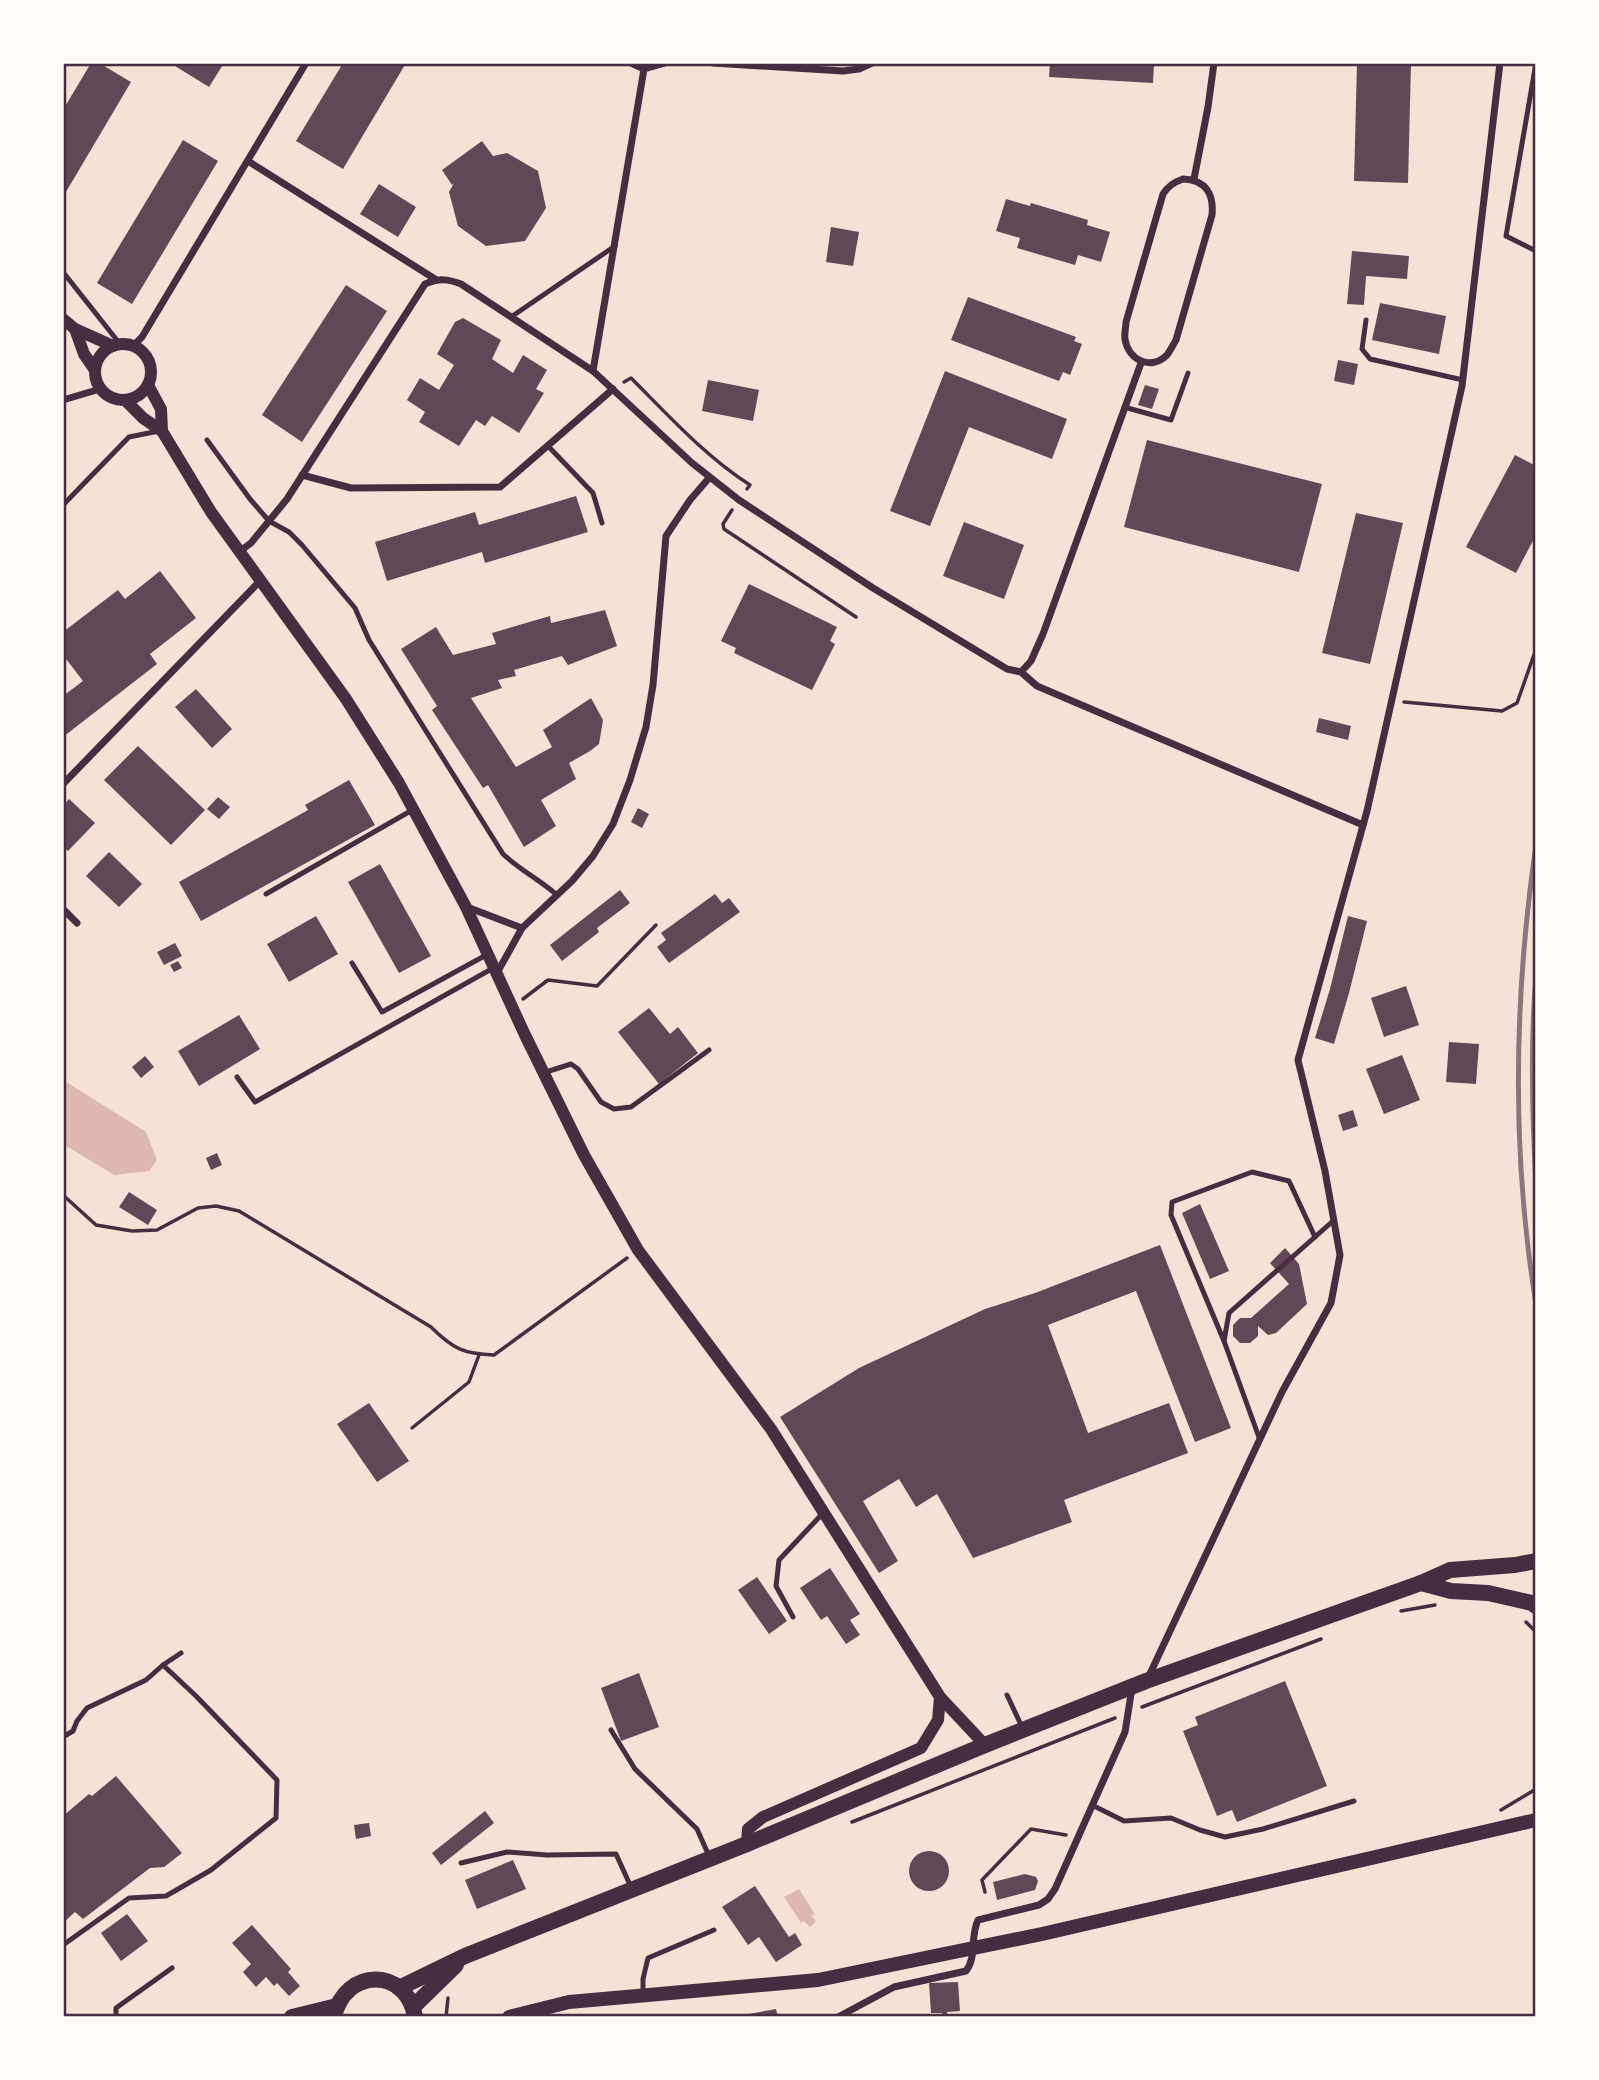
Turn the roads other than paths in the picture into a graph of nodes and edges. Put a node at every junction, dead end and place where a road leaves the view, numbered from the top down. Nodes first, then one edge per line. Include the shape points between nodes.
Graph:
1 (306, 63) edge
2 (631, 63) edge
3 (665, 63) edge
4 (713, 63) edge
5 (872, 63) edge
6 (1214, 63) edge
7 (1500, 63) edge
8 (1536, 63) edge
9 (644, 69) junction
10 (248, 162) junction
11 (1194, 180) junction
12 (615, 246) junction
13 (1536, 251) edge
14 (63, 272) edge
15 (435, 279) junction
16 (511, 317) junction
17 (63, 319) edge
18 (1366, 320) dead end
19 (75, 329) junction
20 (122, 345) junction
21 (1141, 363) junction
22 (95, 370) junction
23 (593, 371) junction
24 (1188, 373) dead end
25 (1463, 380) junction
26 (148, 385) junction
27 (100, 389) junction
28 (614, 389) junction
29 (63, 400) edge
30 (125, 400) junction
31 (1124, 407) junction
32 (162, 431) junction
33 (207, 440) dead end
34 (548, 446) junction
35 (302, 475) junction
36 (709, 478) junction
37 (63, 505) edge
38 (269, 521) junction
39 (602, 523) dead end
40 (239, 552) junction
41 (260, 581) junction
42 (1020, 672) junction
43 (63, 784) edge
44 (414, 809) junction
45 (1363, 825) junction
46 (266, 894) dead end
47 (557, 895) junction
48 (467, 907) junction
49 (63, 909) edge
50 (77, 923) dead end
51 (522, 928) junction
52 (488, 954) junction
53 (352, 963) dead end
54 (496, 970) junction
55 (709, 1050) dead end
56 (543, 1073) junction
57 (237, 1077) dead end
58 (1333, 1221) junction
59 (1315, 1237) junction
60 (1224, 1340) junction
61 (1260, 1440) junction
62 (824, 1513) junction
63 (1536, 1561) edge
64 (1421, 1583) junction
65 (1536, 1606) edge
66 (793, 1617) dead end
67 (181, 1653) dead end
68 (163, 1665) junction
69 (1139, 1684) junction
70 (1007, 1695) dead end
71 (940, 1698) junction
72 (611, 1730) dead end
73 (1023, 1730) junction
74 (63, 1737) edge
75 (985, 1745) junction
76 (1354, 1801) dead end
77 (1093, 1805) junction
78 (1536, 1820) edge
79 (747, 1844) junction
80 (709, 1858) junction
81 (461, 1863) dead end
82 (632, 1889) junction
83 (714, 1930) dead end
84 (63, 1945) edge
85 (973, 1948) junction
86 (465, 1956) junction
87 (172, 1968) dead end
88 (399, 1988) junction
89 (643, 1996) junction
90 (335, 2011) edge
91 (415, 2014) edge
92 (116, 2017) edge
93 (292, 2017) edge
94 (509, 2017) edge
95 (838, 2017) edge

1 - 10 street
2 - 9 street
3 - 9 street
4 - 5 street via 844,71
6 - 11 street
7 - 25 street
8 - 13 lane via 1506,236
9 - 12 street
10 - 15 street
10 - 20 street via 142,337
11 - 21 street via 1175,181 1160,204 1126,322 1127,348
11 - 21 street via 1204,185 1213,205 1198,265 1176,340 1166,356
12 - 16 lane
12 - 23 street
14 - 20 lane
15 - 16 street via 461,284
15 - 35 street via 425,284
16 - 23 street
17 - 19 street
18 - 25 lane via 1362,349 1370,359
19 - 20 street
19 - 22 street
20 - 22 street via 100,355
20 - 26 street via 147,358
21 - 31 street
22 - 27 street
23 - 28 street
24 - 31 lane via 1171,420
25 - 45 street
26 - 30 street
26 - 32 street via 161,409
27 - 29 street
27 - 30 street
28 - 34 street
28 - 36 street
30 - 32 street
31 - 42 street via 1043,634 1031,661
32 - 37 lane via 129,437
32 - 40 street
33 - 38 lane
34 - 35 street via 500,487 351,488
34 - 39 lane via 593,493
35 - 38 street
36 - 42 street via 873,588 1007,669
36 - 47 street via 666,536 653,685 646,727 624,797 593,856
38 - 40 street
38 - 47 lane via 302,545 355,608 369,640 503,854
40 - 41 street
41 - 43 street
41 - 44 street via 346,699
42 - 45 street via 1037,686
44 - 46 lane
44 - 48 street
45 - 58 street via 1298,1060
47 - 51 street
48 - 51 street
48 - 52 street
49 - 50 street
51 - 54 street
52 - 53 lane via 382,1012
52 - 54 street
54 - 56 street
54 - 57 lane via 255,1102
55 - 56 lane via 631,1107 614,1109 601,1102 571,1064
56 - 62 street via 638,1250 771,1429
58 - 59 lane
58 - 61 street via 1340,1255 1331,1303
59 - 60 lane via 1229,1313
59 - 60 lane via 1289,1181 1252,1172 1172,1202 1171,1215
60 - 61 lane
61 - 69 street
62 - 66 lane via 779,1560 776,1586
62 - 71 street
63 - 64 main road via 1450,1570
64 - 65 main road
64 - 69 main road
67 - 68 lane
68 - 74 lane via 146,1680 87,1708 73,1731
68 - 84 lane via 277,1780 276,1818 211,1870 166,1896 129,1898
69 - 73 main road
69 - 77 street via 1125,1732
70 - 73 lane
71 - 75 street
71 - 79 street via 938,1720 920,1748 763,1817 748,1829
72 - 80 lane via 635,1769 697,1829
73 - 75 main road
75 - 79 main road
76 - 77 lane via 1226,1837 1171,1818 1124,1821
77 - 85 street via 1048,1899 978,1920
78 - 85 main road
79 - 80 main road
80 - 82 main road
81 - 82 lane via 507,1852 616,1854
82 - 86 main road
83 - 89 lane via 648,1958
85 - 89 main road via 818,1980
85 - 95 street via 966,1971 894,1987
86 - 88 main road
86 - 91 main road
87 - 92 lane via 116,2008
88 - 90 main road via 387,1981 360,1982 342,1996
88 - 91 main road
89 - 94 main road via 569,2002
90 - 93 main road

